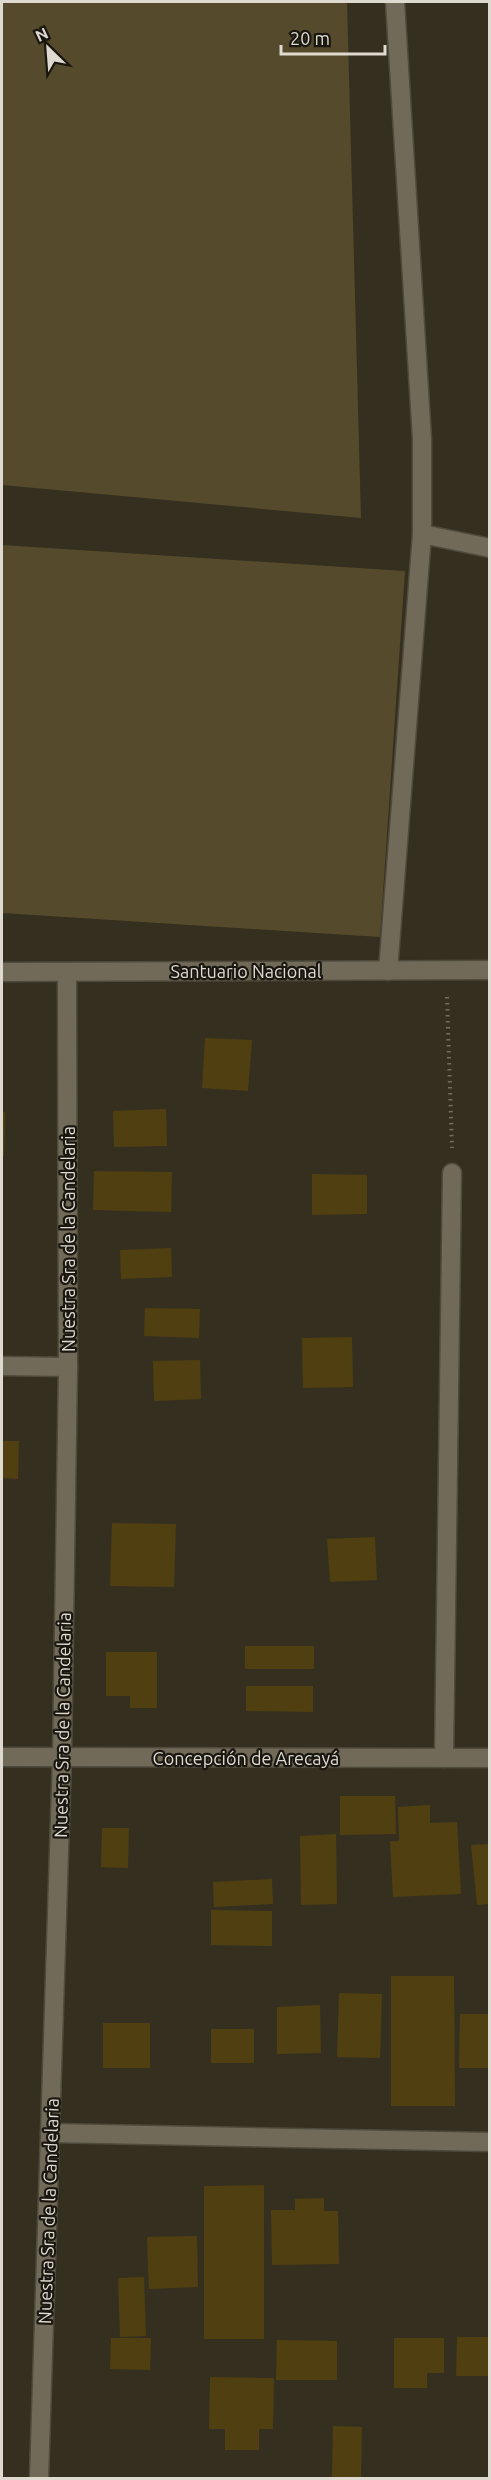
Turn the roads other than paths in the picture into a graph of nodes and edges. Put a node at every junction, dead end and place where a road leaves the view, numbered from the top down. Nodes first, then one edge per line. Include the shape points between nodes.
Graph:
1 (395, 2) edge
2 (422, 534) junction
3 (489, 548) edge
4 (489, 970) edge
5 (388, 971) junction
6 (2, 972) edge
7 (67, 972) junction
8 (452, 1173) road end
9 (2, 1366) edge
10 (69, 1367) junction
11 (2, 1757) edge
12 (62, 1757) junction
13 (444, 1758) junction
14 (489, 1758) edge
15 (50, 2133) junction
16 (489, 2142) edge
17 (39, 2478) edge

1 - 2 street via 422,440
2 - 3 street
2 - 5 street
4 - 5 street, Santuario Nacional
5 - 7 street, Santuario Nacional
6 - 7 street, Santuario Nacional
7 - 10 street, Nuestra Sra de la Candelaria
8 - 13 street
9 - 10 street
10 - 12 street, Nuestra Sra de la Candelaria
11 - 12 street, Concepción de Arecayá
12 - 13 street, Concepción de Arecayá
12 - 15 street, Nuestra Sra de la Candelaria
13 - 14 street, Concepción de Arecayá
15 - 16 street
15 - 17 street, Nuestra Sra de la Candelaria

